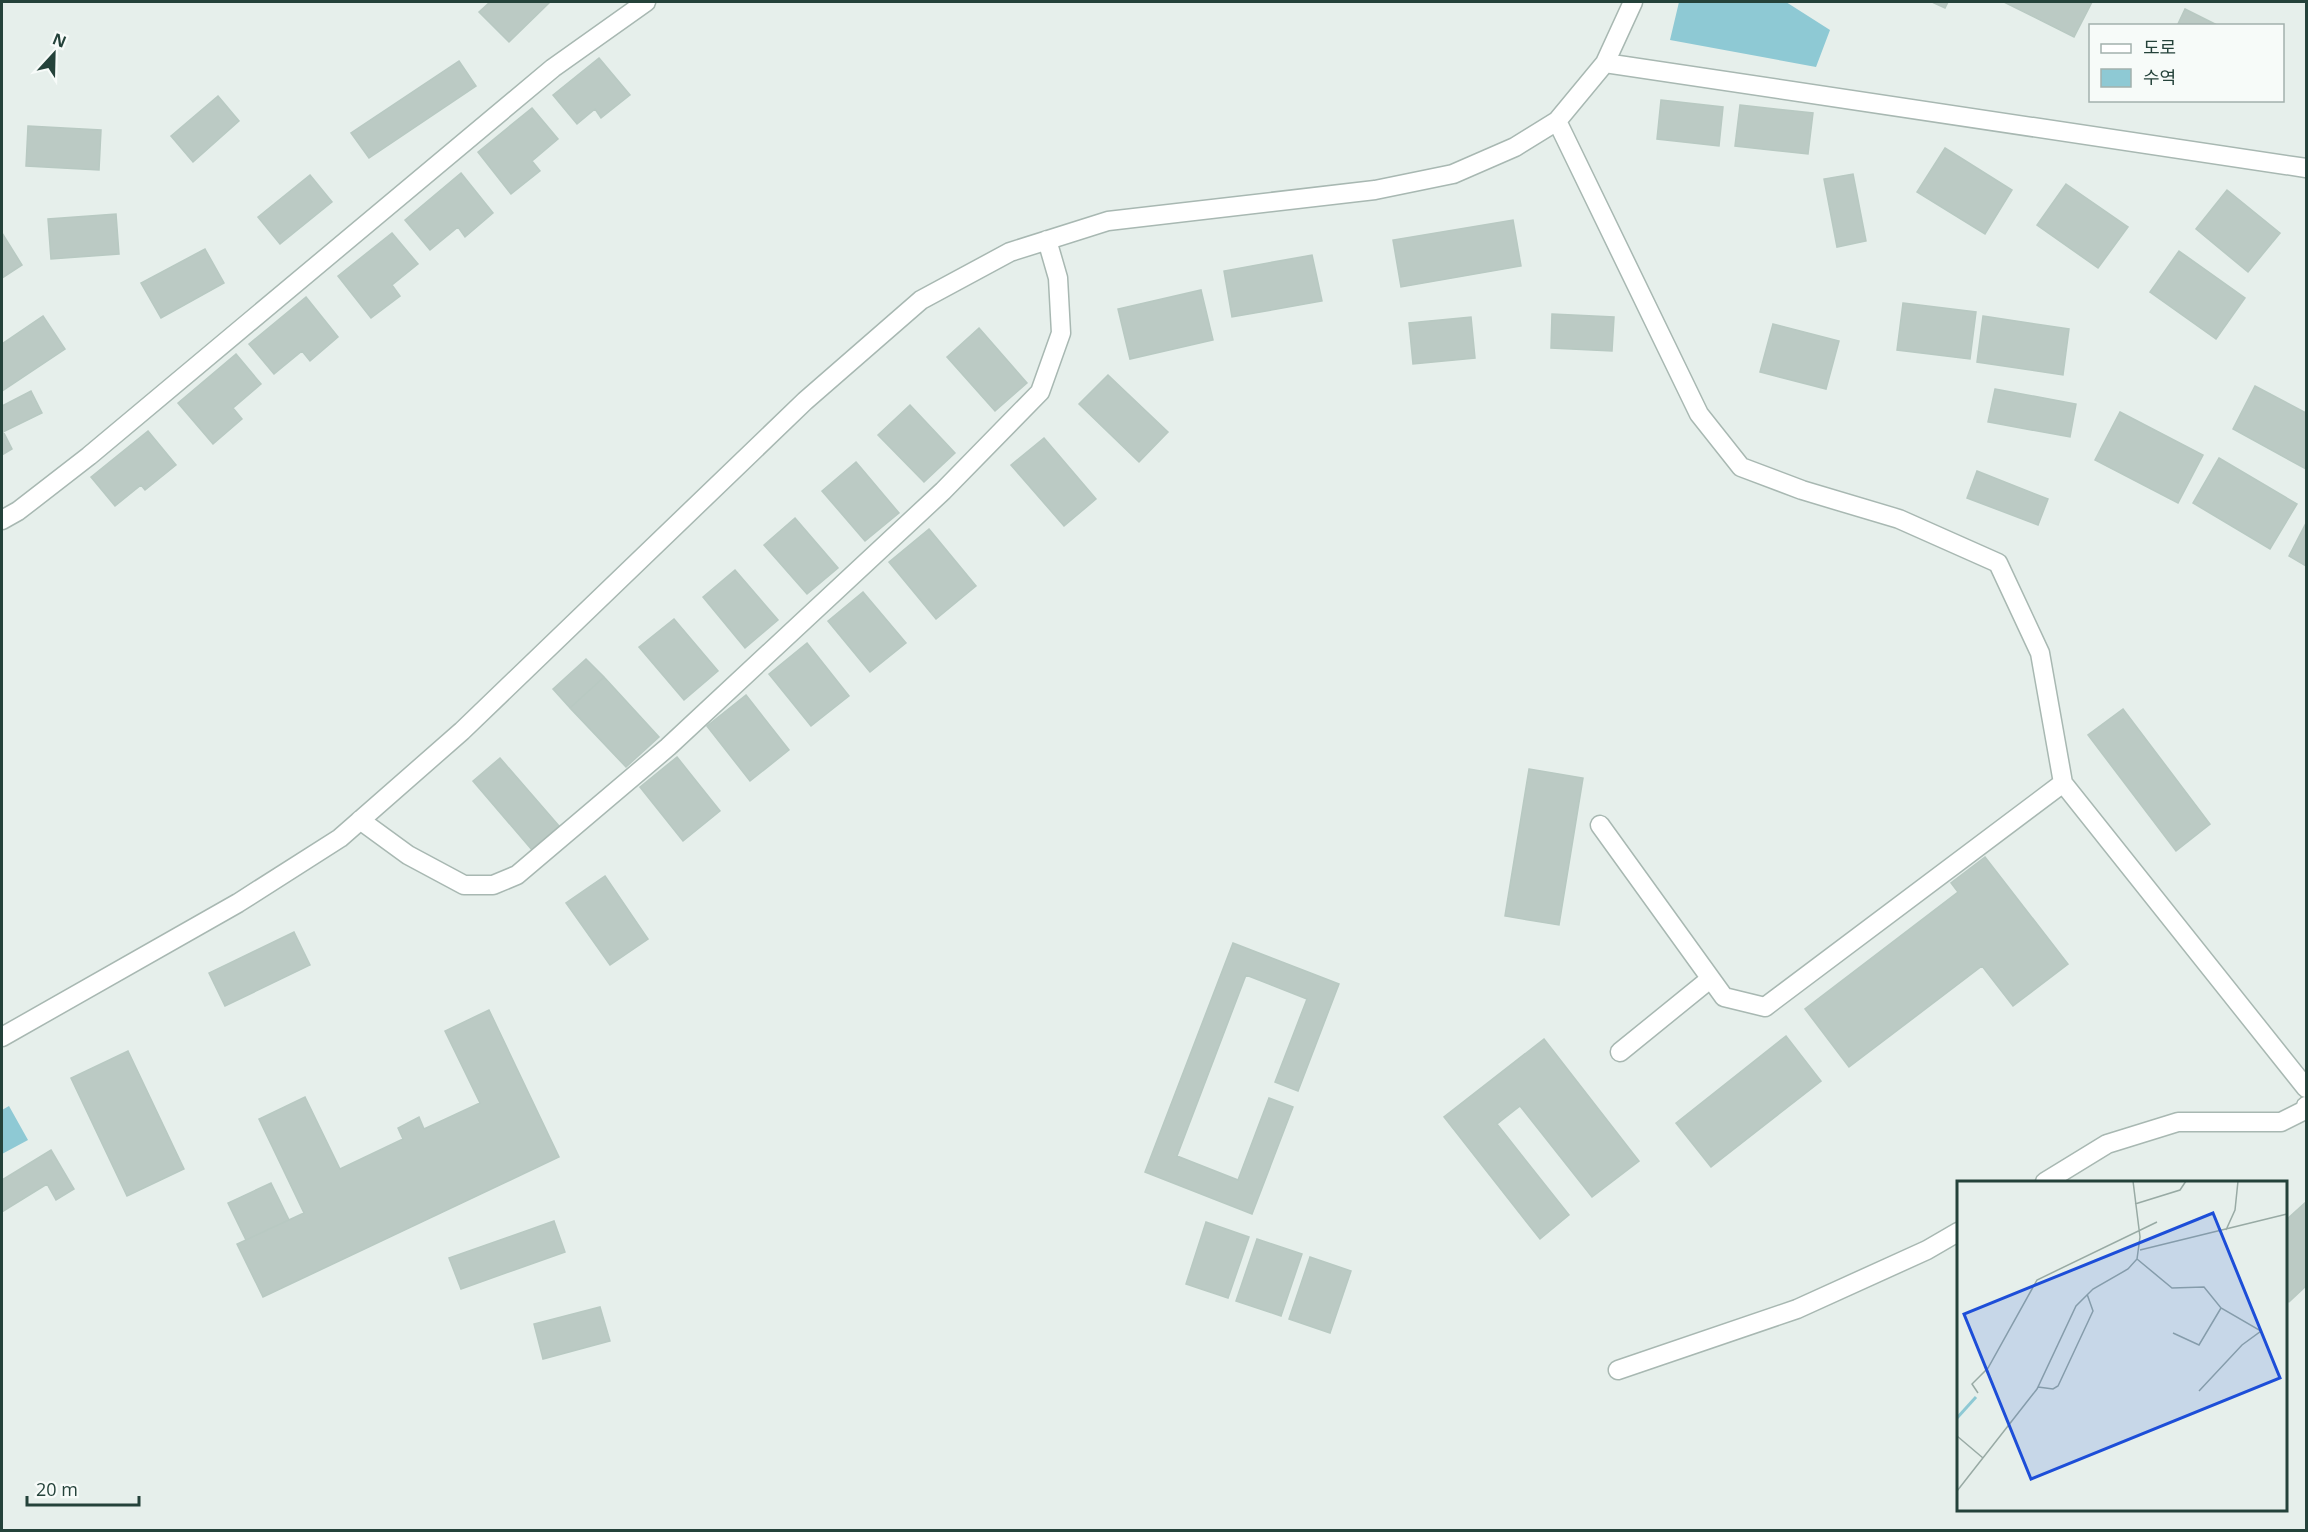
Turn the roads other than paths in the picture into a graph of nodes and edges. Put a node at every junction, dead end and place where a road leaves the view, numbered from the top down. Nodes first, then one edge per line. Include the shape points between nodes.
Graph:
1 (646, 2) edge
2 (1632, 2) edge
3 (1605, 63) junction
4 (1557, 121) junction
5 (2307, 168) edge
6 (1047, 240) junction
7 (2, 519) edge
8 (2063, 783) junction
9 (360, 820) junction
10 (1600, 825) dead end
11 (1710, 979) junction
12 (2, 1037) edge
13 (1620, 1052) dead end
14 (2307, 1088) edge
15 (2307, 1106) edge
16 (2047, 1181) edge
17 (1957, 1233) edge
18 (1618, 1370) dead end

1 - 7 street via 553,68 89,456
2 - 3 street
3 - 4 street
3 - 5 street
4 - 6 street via 1515,147 1453,174 1375,190 1108,221
4 - 8 street via 1699,414 1741,467 1899,519 1998,563 2040,653
6 - 9 street via 1010,252 921,300 805,401 462,731
6 - 9 street via 1058,278 1061,333 1040,392 943,491 676,740 526,868 493,885 464,885 408,855
8 - 11 street via 1765,1007 1724,997
8 - 14 street
9 - 12 street via 340,838 238,903
10 - 11 street
11 - 13 street
15 - 16 street via 2281,1122 2178,1122 2107,1144
17 - 18 street via 1797,1309

